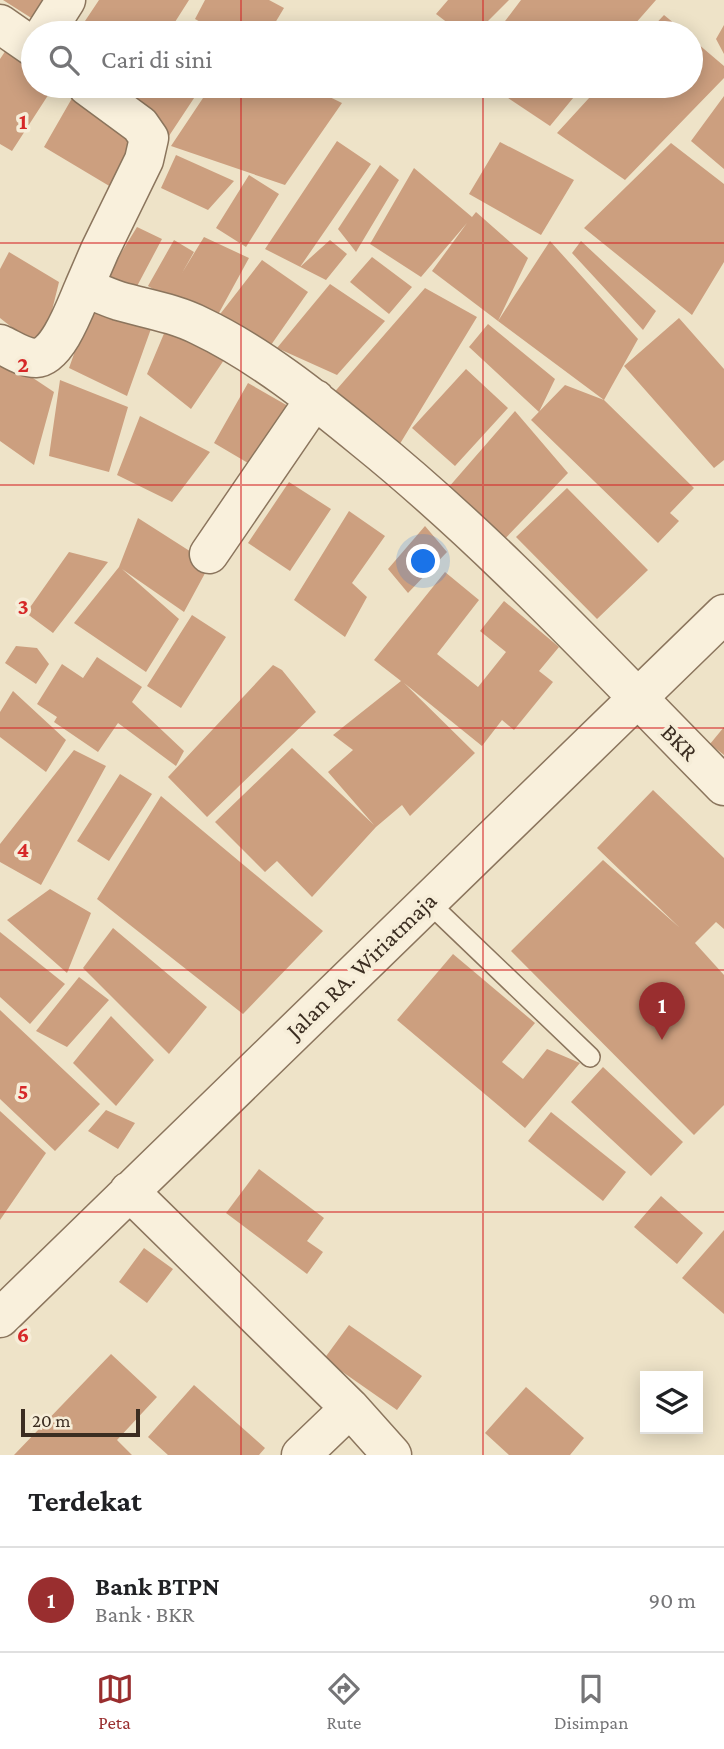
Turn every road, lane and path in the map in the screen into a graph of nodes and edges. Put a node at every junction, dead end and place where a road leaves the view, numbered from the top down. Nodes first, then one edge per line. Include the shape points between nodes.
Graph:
1 (66, 0) edge
2 (53, 21) edge
3 (0, 24) edge
4 (21, 39) edge
5 (103, 98) edge
6 (84, 287) junction
7 (0, 344) edge
8 (315, 399) junction
9 (209, 554) dead end
10 (724, 614) edge
11 (636, 697) junction
12 (724, 786) edge
13 (427, 901) junction
14 (590, 1057) dead end
15 (129, 1191) junction
16 (0, 1318) edge
17 (350, 1408) junction
18 (301, 1455) edge
19 (392, 1455) edge

1 - 2 street
3 - 4 street
5 - 6 street via 140,125 149,138 145,160
6 - 7 street via 63,334 48,354 27,357
6 - 8 street, BKR via 119,301 173,313 200,326
8 - 9 street
8 - 11 street, BKR via 418,483 502,560
10 - 11 street, Jalan RA. Wiriatmaja
11 - 12 street, BKR
11 - 13 street, Jalan RA. Wiriatmaja
13 - 14 lane
13 - 15 street, Jalan RA. Wiriatmaja
15 - 16 street, Jalan RA. Wiriatmaja
15 - 17 street
17 - 18 street
17 - 19 street

